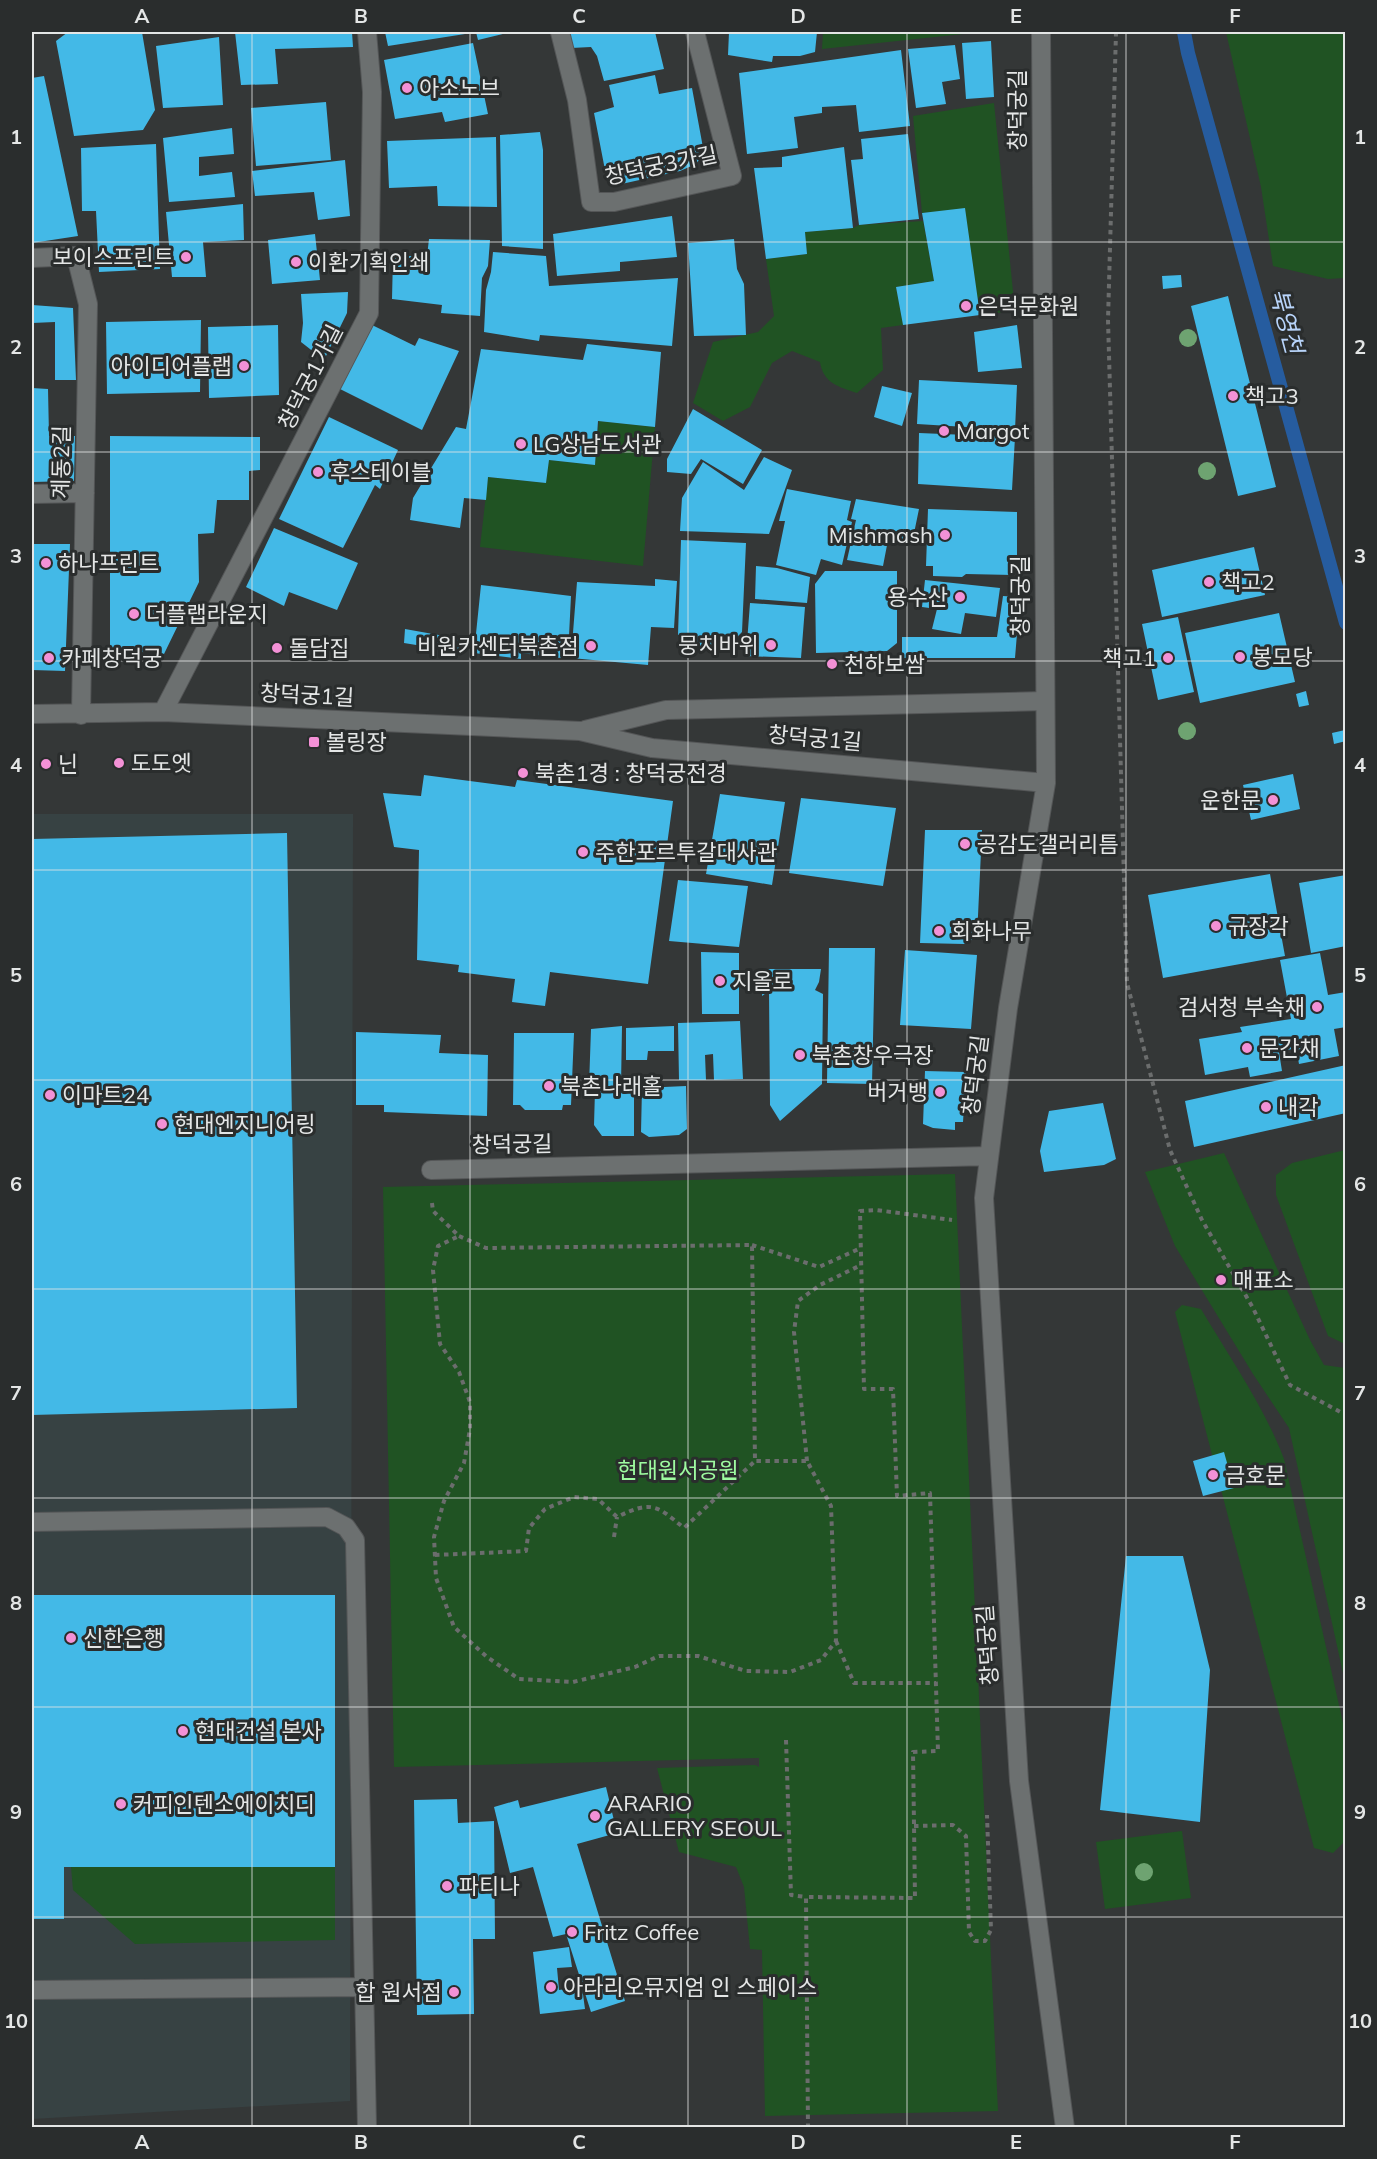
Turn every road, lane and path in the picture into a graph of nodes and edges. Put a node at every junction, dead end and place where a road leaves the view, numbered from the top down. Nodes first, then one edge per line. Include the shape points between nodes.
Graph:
1 (367, 32) edge
2 (560, 32) edge
3 (695, 32) edge
4 (1041, 32) edge
5 (1116, 32) edge
6 (32, 258) edge
7 (32, 494) edge
8 (85, 494) junction
9 (1045, 701) junction
10 (164, 712) junction
11 (32, 714) edge
12 (81, 715) junction
13 (580, 731) junction
14 (1046, 783) junction
15 (989, 1156) junction
16 (431, 1170) dead end
17 (986, 1224) junction
18 (752, 1245) junction
19 (861, 1248) junction
20 (861, 1265) junction
21 (1346, 1415) edge
22 (755, 1461) junction
23 (807, 1461) junction
24 (617, 1517) junction
25 (32, 1522) edge
26 (614, 1537) dead end
27 (435, 1555) junction
28 (836, 1641) junction
29 (936, 1683) junction
30 (786, 1740) dead end
31 (987, 1813) dead end
32 (914, 1826) junction
33 (806, 1897) junction
34 (365, 1987) junction
35 (32, 1990) edge
36 (367, 2127) edge
37 (808, 2127) edge
38 (1065, 2127) edge

1 - 10 street, 창덕궁1가길 via 372,92 369,313
2 - 3 street, 창덕궁3가길 via 577,100 591,202 614,202 732,176
4 - 9 street, 창덕궁길
5 - 21 path via 1108,320 1127,983 1170,1150 1202,1220 1253,1308 1290,1385
6 - 8 street, 계동2길 via 76,256 88,304
7 - 8 street
8 - 12 street, 계동2길
9 - 13 street, 창덕궁1길 via 666,710
9 - 14 street, 창덕궁길
10 - 12 street, 창덕궁1길
10 - 13 street, 창덕궁1길
11 - 12 street, 창덕궁1길
13 - 14 street, 창덕궁1길 via 652,748
14 - 15 street, 창덕궁길 via 1008,1008
15 - 16 street, 창덕궁길
15 - 17 street, 창덕궁길 via 984,1198
17 - 19 path via 860,1211
17 - 38 street, 창덕궁길 via 1019,1781
18 - 19 path via 819,1267
18 - 22 path
18 - 27 path via 486,1248 459,1236 438,1246 433,1270 440,1344 459,1372 470,1402 470,1429 464,1463 444,1501 434,1537
19 - 20 path
20 - 23 path via 798,1301 794,1332
20 - 29 path via 864,1389 893,1389 897,1496 930,1493
22 - 23 path
22 - 24 path via 684,1528 661,1509 639,1506
23 - 28 path via 831,1506
24 - 26 path
24 - 27 path via 598,1499 574,1497 545,1509 529,1528 526,1551
25 - 34 street via 327,1517 346,1527 355,1540
27 - 28 path via 436,1578 454,1627 487,1658 519,1679 573,1682 635,1667 659,1656 698,1656 746,1671 790,1672 820,1660
28 - 29 path via 854,1683
29 - 32 path via 938,1751 913,1752
30 - 33 path via 791,1895
31 - 32 path via 991,1930 985,1941 975,1941 969,1932 966,1836 953,1826
32 - 33 path via 915,1898
33 - 37 path
34 - 35 street
34 - 36 street

